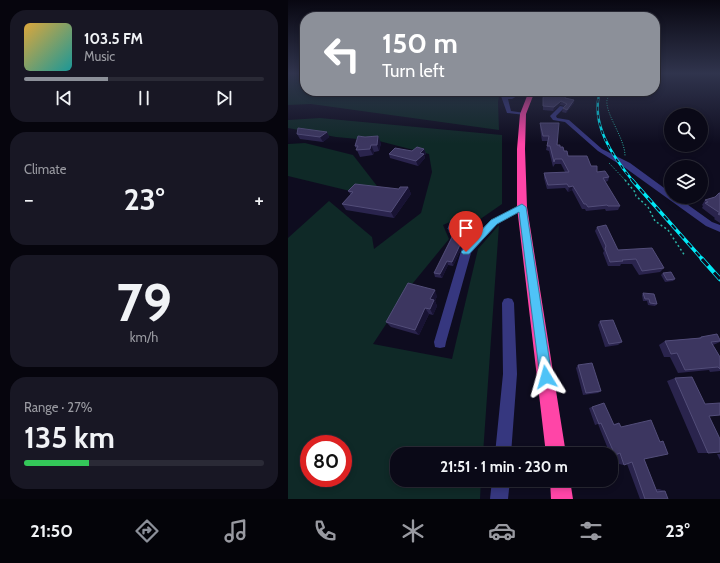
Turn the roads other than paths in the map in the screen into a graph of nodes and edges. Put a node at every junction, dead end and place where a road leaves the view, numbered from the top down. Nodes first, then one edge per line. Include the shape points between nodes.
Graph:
1 (505, 97) edge
2 (530, 97) edge
3 (562, 107) edge
4 (523, 114) junction
5 (522, 207) junction
6 (720, 229) edge
7 (508, 303) dead end
8 (440, 342) dead end
9 (504, 447) edge
10 (555, 447) edge
11 (500, 487) edge
12 (561, 487) edge
13 (499, 499) edge
14 (562, 499) edge

1 - 4 street via 509,112
2 - 4 highway
3 - 6 street via 553,116 555,119 567,121 600,150 627,165 709,224
4 - 5 highway
5 - 8 street via 494,222 466,252
5 - 10 highway
7 - 9 street via 510,374
11 - 13 street
12 - 14 highway

